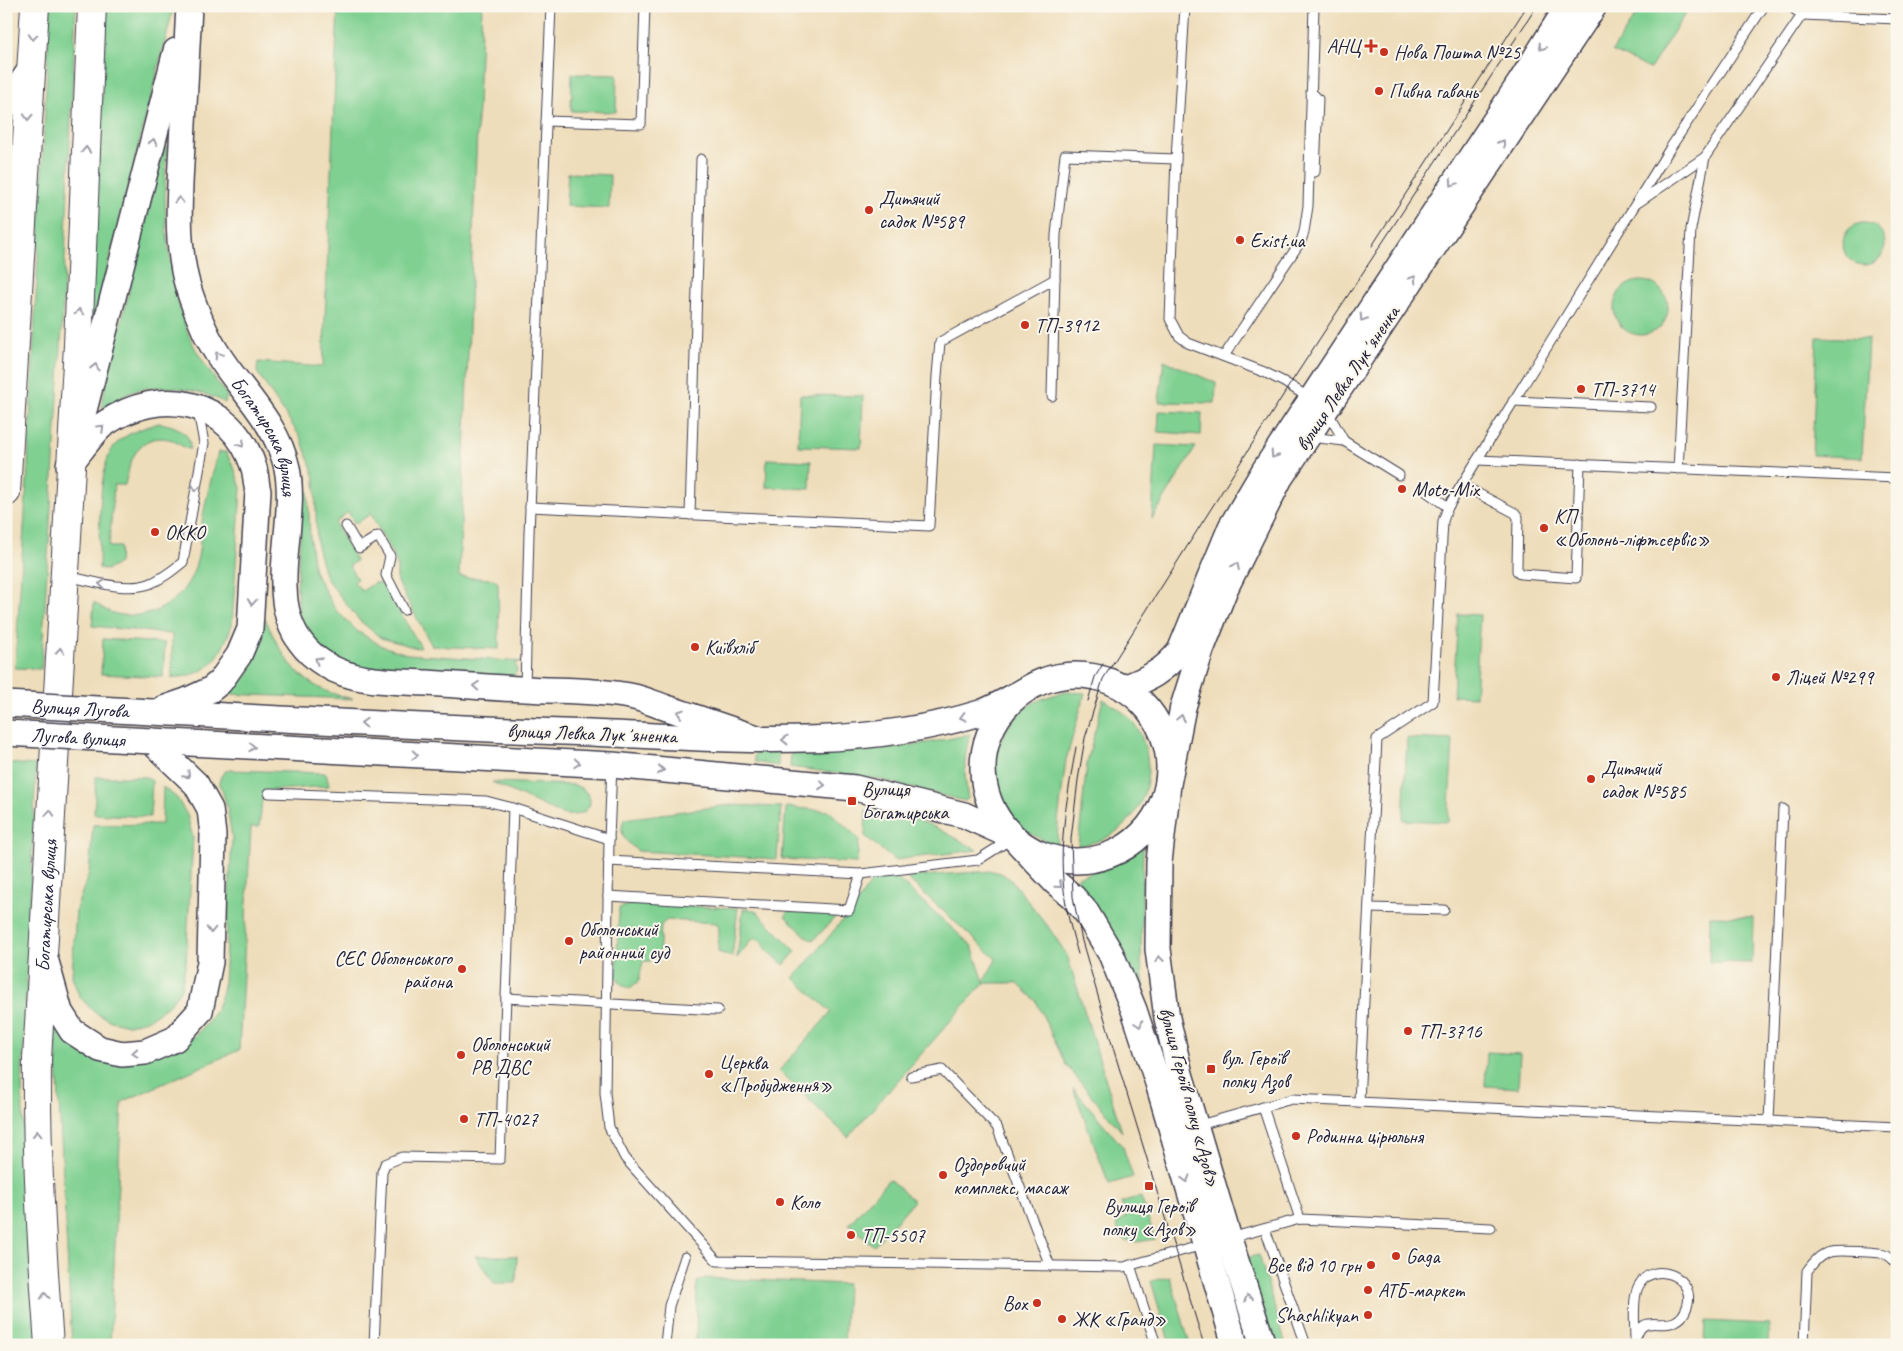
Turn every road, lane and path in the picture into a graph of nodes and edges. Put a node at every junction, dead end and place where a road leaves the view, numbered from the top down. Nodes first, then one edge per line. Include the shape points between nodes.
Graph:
1 (35, 6) edge
2 (92, 6) edge
3 (188, 6) edge
4 (551, 6) edge
5 (645, 6) edge
6 (1185, 6) edge
7 (1314, 6) edge
8 (1568, 6) edge
9 (1594, 6) edge
10 (1764, 6) edge
11 (1790, 6) edge
12 (1802, 15) junction
13 (1897, 19) edge
14 (31, 69) junction
15 (6, 105) edge
16 (546, 121) junction
17 (1705, 156) junction
18 (701, 159) dead end
19 (1176, 159) junction
20 (1634, 206) junction
21 (1055, 279) junction
22 (1224, 356) junction
23 (1052, 396) dead end
24 (1513, 401) junction
25 (1319, 404) junction
26 (197, 406) junction
27 (1650, 407) dead end
28 (1308, 436) junction
29 (1344, 441) junction
30 (7, 449) edge
31 (1477, 460) junction
32 (1580, 464) junction
33 (70, 466) junction
34 (1678, 469) junction
35 (1398, 475) dead end
36 (1897, 478) edge
37 (1462, 485) junction
38 (6, 492) edge
39 (1427, 492) dead end
40 (530, 507) junction
41 (1448, 507) junction
42 (690, 514) junction
43 (346, 526) dead end
44 (64, 575) junction
45 (404, 610) dead end
46 (1124, 688) junction
47 (525, 690) junction
48 (1024, 691) junction
49 (6, 704) edge
50 (152, 712) junction
51 (6, 733) edge
52 (760, 739) junction
53 (151, 741) junction
54 (612, 765) junction
55 (1168, 784) junction
56 (269, 793) dead end
57 (513, 808) junction
58 (1783, 809) dead end
59 (1013, 837) junction
60 (609, 839) junction
61 (608, 861) junction
62 (861, 874) junction
63 (608, 896) junction
64 (1370, 908) junction
65 (1444, 910) dead end
66 (43, 950) junction
67 (506, 998) junction
68 (606, 1004) junction
69 (718, 1010) dead end
70 (911, 1076) dead end
71 (1359, 1102) junction
72 (1264, 1107) junction
73 (1769, 1121) junction
74 (1195, 1126) junction
75 (1897, 1127) edge
76 (1300, 1219) junction
77 (1265, 1228) junction
78 (1491, 1228) dead end
79 (1217, 1242) junction
80 (685, 1257) dead end
81 (1897, 1264) edge
82 (1130, 1265) junction
83 (1050, 1266) junction
84 (1636, 1302) junction
85 (1659, 1325) junction
86 (1635, 1343) edge
87 (49, 1345) edge
88 (374, 1345) edge
89 (665, 1345) edge
90 (1156, 1345) edge
91 (1236, 1345) edge
92 (1263, 1345) edge
93 (1306, 1345) edge
94 (1804, 1345) edge

1 -> 14 main road
33 -> 2 main road, Богатирська вулиця
33 -> 3 main road, Богатирська вулиця
47 -> 3 main road, Богатирська вулиця via 352,676 327,666 298,641 284,606 290,491 280,442 210,341 184,273 179,198
4 - 16 lane
5 - 16 lane via 641,124
6 - 19 lane
7 - 22 lane via 1307,222 1301,241
8 -> 25 main road, вулиця Левка Лукʼяненка
25 -> 9 main road, вулиця Левка Лукʼяненка
10 - 20 lane
11 - 12 lane
12 - 13 lane
12 - 17 lane
14 - 15 main road
14 -> 30 main road
16 - 40 lane
17 - 20 lane
17 - 34 lane via 1691,229
18 - 42 lane
19 - 21 lane via 1065,155 1056,235
19 - 22 lane via 1170,319 1179,336 1188,343
20 - 24 lane
21 - 23 lane
21 - 42 lane via 940,342 929,526
22 - 25 lane via 1284,382
24 - 27 lane
24 - 31 lane
25 - 28 main road, вулиця Левка Лукʼяненка
25 - 29 lane
25 -> 46 main road, вулиця Левка Лукʼяненка via 1264,471 1231,526 1180,651 1169,665 1152,677
33 -> 26 main road via 102,425 133,408 164,402
26 -> 44 lane via 204,443 183,562 148,584 125,586
26 -> 50 main road via 225,422 243,445 254,468 258,491 250,629 239,655 220,682 186,701
28 - 29 lane
55 -> 28 main road, вулиця Левка Лукʼяненка via 1183,707 1225,589 1280,478
29 - 35 lane
30 - 38 main road
31 - 32 lane
31 - 37 lane
32 - 34 lane
32 - 37 lane via 1576,578 1521,574 1517,571 1518,517
33 - 44 main road, Богатирська вулиця
34 - 36 lane
37 - 41 lane
39 - 41 lane
40 - 42 lane
40 - 47 lane
41 - 64 lane via 1443,522 1433,702 1377,738
43 - 45 lane via 360,548 378,536 390,556 386,575
66 -> 44 main road, Богатирська вулиця
46 - 48 main road, вулиця Левка Лукʼяненка via 1095,677 1070,675 1046,680
46 - 55 main road, вулиця Левка Лукʼяненка via 1145,706 1160,729 1168,756
52 -> 47 main road, Богатирська вулиця via 627,695
48 -> 52 main road, вулиця Левка Лукʼяненка via 983,712 931,725 855,737
48 - 59 main road via 1003,710 989,734 983,762 985,790 996,815
49 - 50 main road, Вулиця Лугова, bridge
52 -> 50 main road, вулиця Левка Лукʼяненка
51 - 53 main road, Лугова вулиця, bridge
53 -> 54 main road, вулиця Левка Лукʼяненка
53 -> 66 main road via 196,784 210,809 213,835 210,962 200,1011 175,1040 144,1052 122,1054 100,1049 72,1031 60,1012
54 -> 59 main road, вулиця Левка Лукʼяненка via 855,788 964,815
54 - 60 lane
55 - 59 main road via 1160,809 1144,831 1124,848 1099,858 1063,860 1036,852
74 -> 55 main road, вулиця Героїв полку «Азов» via 1167,1018 1158,949 1158,876
56 - 57 lane via 486,801
57 - 60 lane
57 - 67 lane
58 - 73 lane
59 - 62 lane via 978,860
59 -> 79 main road, вулиця Героїв полку «Азов» via 1086,912 1111,954
60 - 61 lane
61 - 62 lane
61 - 63 lane
62 - 63 lane via 849,910
63 - 68 lane
64 - 65 lane
64 - 71 lane
87 -> 66 main road, Богатирська вулиця via 36,1117
67 - 68 lane
67 - 88 lane via 500,1159 402,1157 385,1164 382,1172
68 - 69 lane
68 - 83 lane via 605,1093 609,1127 625,1158 717,1261
70 - 83 lane via 942,1070 997,1126
71 - 72 lane via 1292,1099
71 - 73 lane
72 - 74 lane
72 - 76 lane
73 - 75 lane
74 - 79 main road, вулиця Героїв полку «Азов»
76 - 77 lane
76 - 78 lane
77 - 79 lane
77 - 93 lane
79 - 82 lane
79 - 91 main road, вулиця Героїв полку «Азов»
92 -> 79 main road, вулиця Героїв полку «Азов»
80 - 89 lane via 669,1306
81 - 94 lane via 1883,1254 1831,1252 1821,1256 1807,1271
82 - 83 lane
82 - 90 lane
84 - 85 lane via 1643,1318
84 - 85 lane via 1636,1293 1644,1278 1661,1272 1678,1277 1688,1291 1687,1308 1676,1321
84 - 86 lane
85 - 86 lane via 1640,1328

